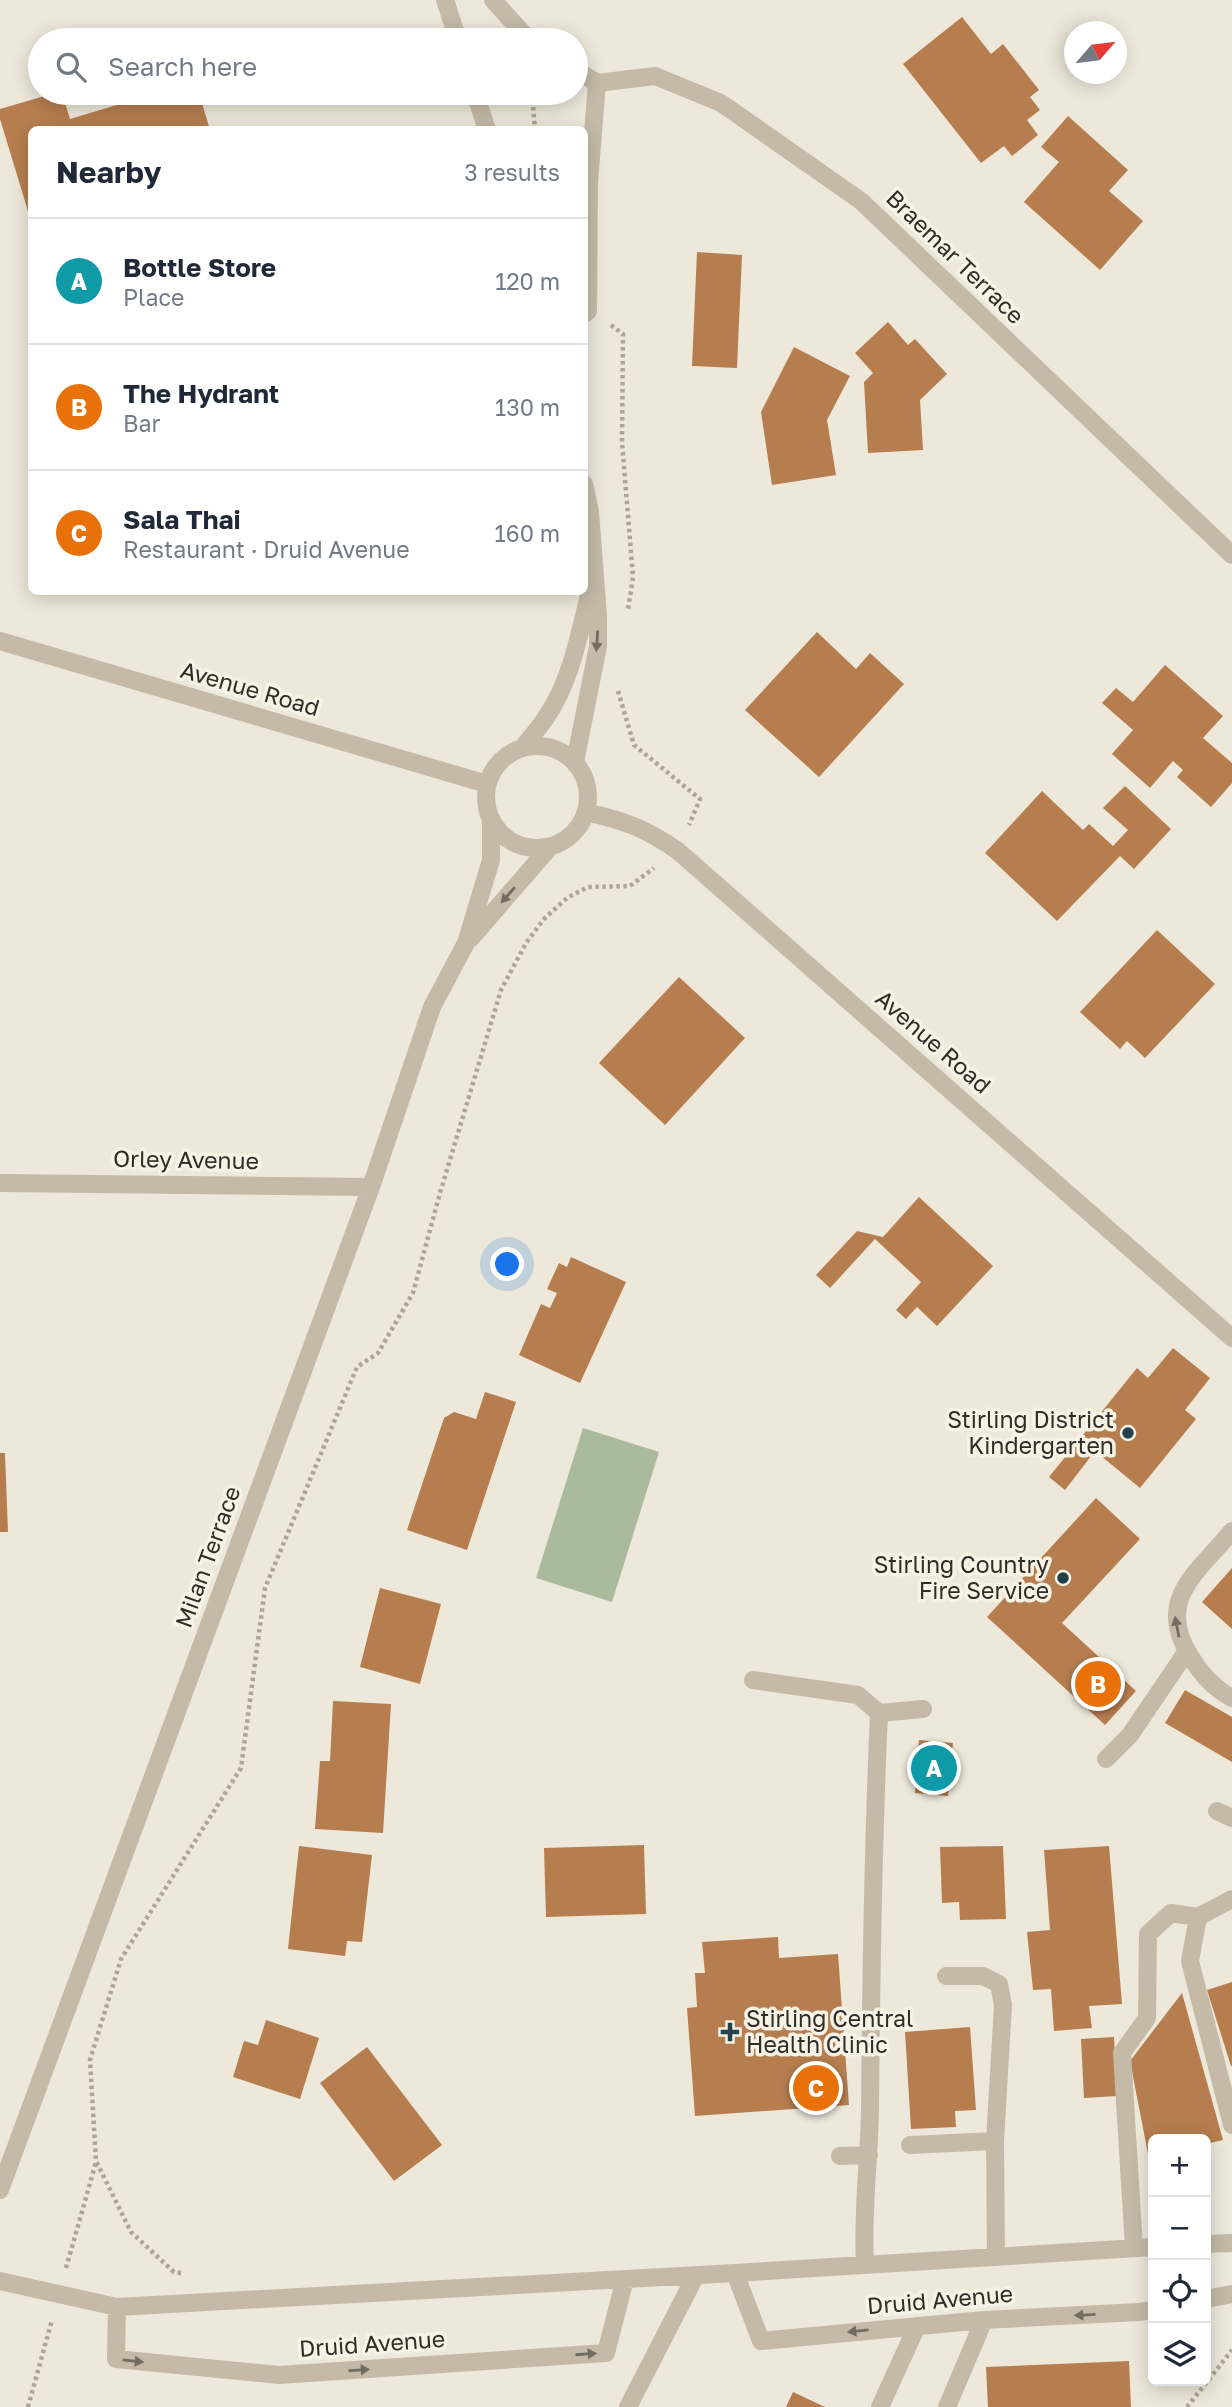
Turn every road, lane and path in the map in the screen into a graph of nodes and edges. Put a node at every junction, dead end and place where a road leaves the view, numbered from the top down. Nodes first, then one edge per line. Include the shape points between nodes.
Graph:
1 (445, 0) edge
2 (493, 0) edge
3 (454, 28) edge
4 (518, 28) edge
5 (588, 77) edge
6 (597, 83) junction
7 (479, 105) edge
8 (533, 105) edge
9 (485, 126) edge
10 (534, 126) edge
11 (588, 226) edge
12 (588, 314) edge
13 (588, 503) edge
14 (1232, 555) edge
15 (595, 573) junction
16 (626, 616) dead end
17 (0, 640) edge
18 (616, 681) dead end
19 (523, 747) junction
20 (575, 762) junction
21 (487, 784) junction
22 (586, 812) junction
23 (491, 819) junction
24 (550, 847) junction
25 (678, 851) junction
26 (466, 943) junction
27 (0, 1183) edge
28 (371, 1187) junction
29 (1232, 1338) edge
30 (1232, 1531) edge
31 (1187, 1651) junction
32 (753, 1680) dead end
33 (1232, 1698) edge
34 (923, 1709) dead end
35 (879, 1713) junction
36 (1106, 1759) dead end
37 (1232, 1899) edge
38 (1198, 1917) junction
39 (946, 1976) dead end
40 (1232, 2125) edge
41 (995, 2141) junction
42 (910, 2145) dead end
43 (869, 2155) junction
44 (840, 2156) dead end
45 (0, 2190) edge
46 (1232, 2243) edge
47 (1211, 2244) edge
48 (1148, 2247) edge
49 (1134, 2248) junction
50 (996, 2256) junction
51 (865, 2264) junction
52 (735, 2273) junction
53 (187, 2274) dead end
54 (696, 2275) junction
55 (625, 2280) junction
56 (0, 2281) edge
57 (1232, 2294) edge
58 (1211, 2298) edge
59 (117, 2307) junction
60 (1148, 2311) edge
61 (984, 2320) junction
62 (917, 2326) junction
63 (1232, 2350) edge
64 (628, 2407) edge
65 (880, 2407) edge
66 (947, 2407) edge
67 (1187, 2407) edge

1 - 3 street
2 - 4 street
5 - 6 street
6 - 11 street
6 - 14 street, Braemar Terrace via 655,76 722,103 861,201
7 - 9 street
8 - 10 path
12 - 16 path via 623,334 622,442 633,577
13 - 15 street
15 - 19 street via 560,692
15 -> 20 street via 598,646
17 - 21 street, Avenue Road
18 - 25 path via 634,745 700,799
19 - 20 street via 541,745 561,751
19 - 21 street via 494,768
20 - 22 street via 585,777
21 - 23 street
22 - 24 street via 578,828
22 - 25 street, Avenue Road via 648,830
23 - 24 street via 501,834 516,844
23 - 26 street, Milan Terrace via 491,860
24 -> 26 street, Milan Terrace
25 - 29 street, Avenue Road
25 - 53 path via 629,886 588,887 567,898 526,943 501,990 413,1293 378,1353 357,1367 265,1588 241,1768 121,1959 90,2060 96,2161 131,2232 174,2272
26 - 28 street, Milan Terrace via 432,1007
27 - 28 street, Orley Avenue
28 - 45 street, Milan Terrace
31 -> 30 street via 1175,1615 1178,1598
31 - 33 street via 1201,1673
31 - 36 street via 1130,1735
32 - 35 street via 858,1695
34 - 35 street
35 - 43 street
37 - 38 street
38 - 40 street via 1190,1961
38 - 49 street via 1171,1913 1149,1934 1147,2018 1122,2053
39 - 41 street via 983,1976 999,1984 1003,2005
41 - 42 street
41 - 50 street
43 - 44 street
43 - 51 street
46 - 47 street
48 - 49 street, Druid Avenue
49 - 50 street, Druid Avenue
50 - 51 street, Druid Avenue
51 - 52 street, Druid Avenue
52 - 54 street, Druid Avenue
62 -> 52 street, Druid Avenue via 761,2341
54 - 55 street, Druid Avenue
54 - 64 street
55 - 59 street, Druid Avenue
59 -> 55 street, Druid Avenue via 116,2359 279,2375 606,2353
56 - 59 street, Druid Avenue
57 - 58 street
60 -> 61 street, Druid Avenue
61 - 62 street, Druid Avenue
61 - 66 street
62 - 65 street
63 - 67 path

